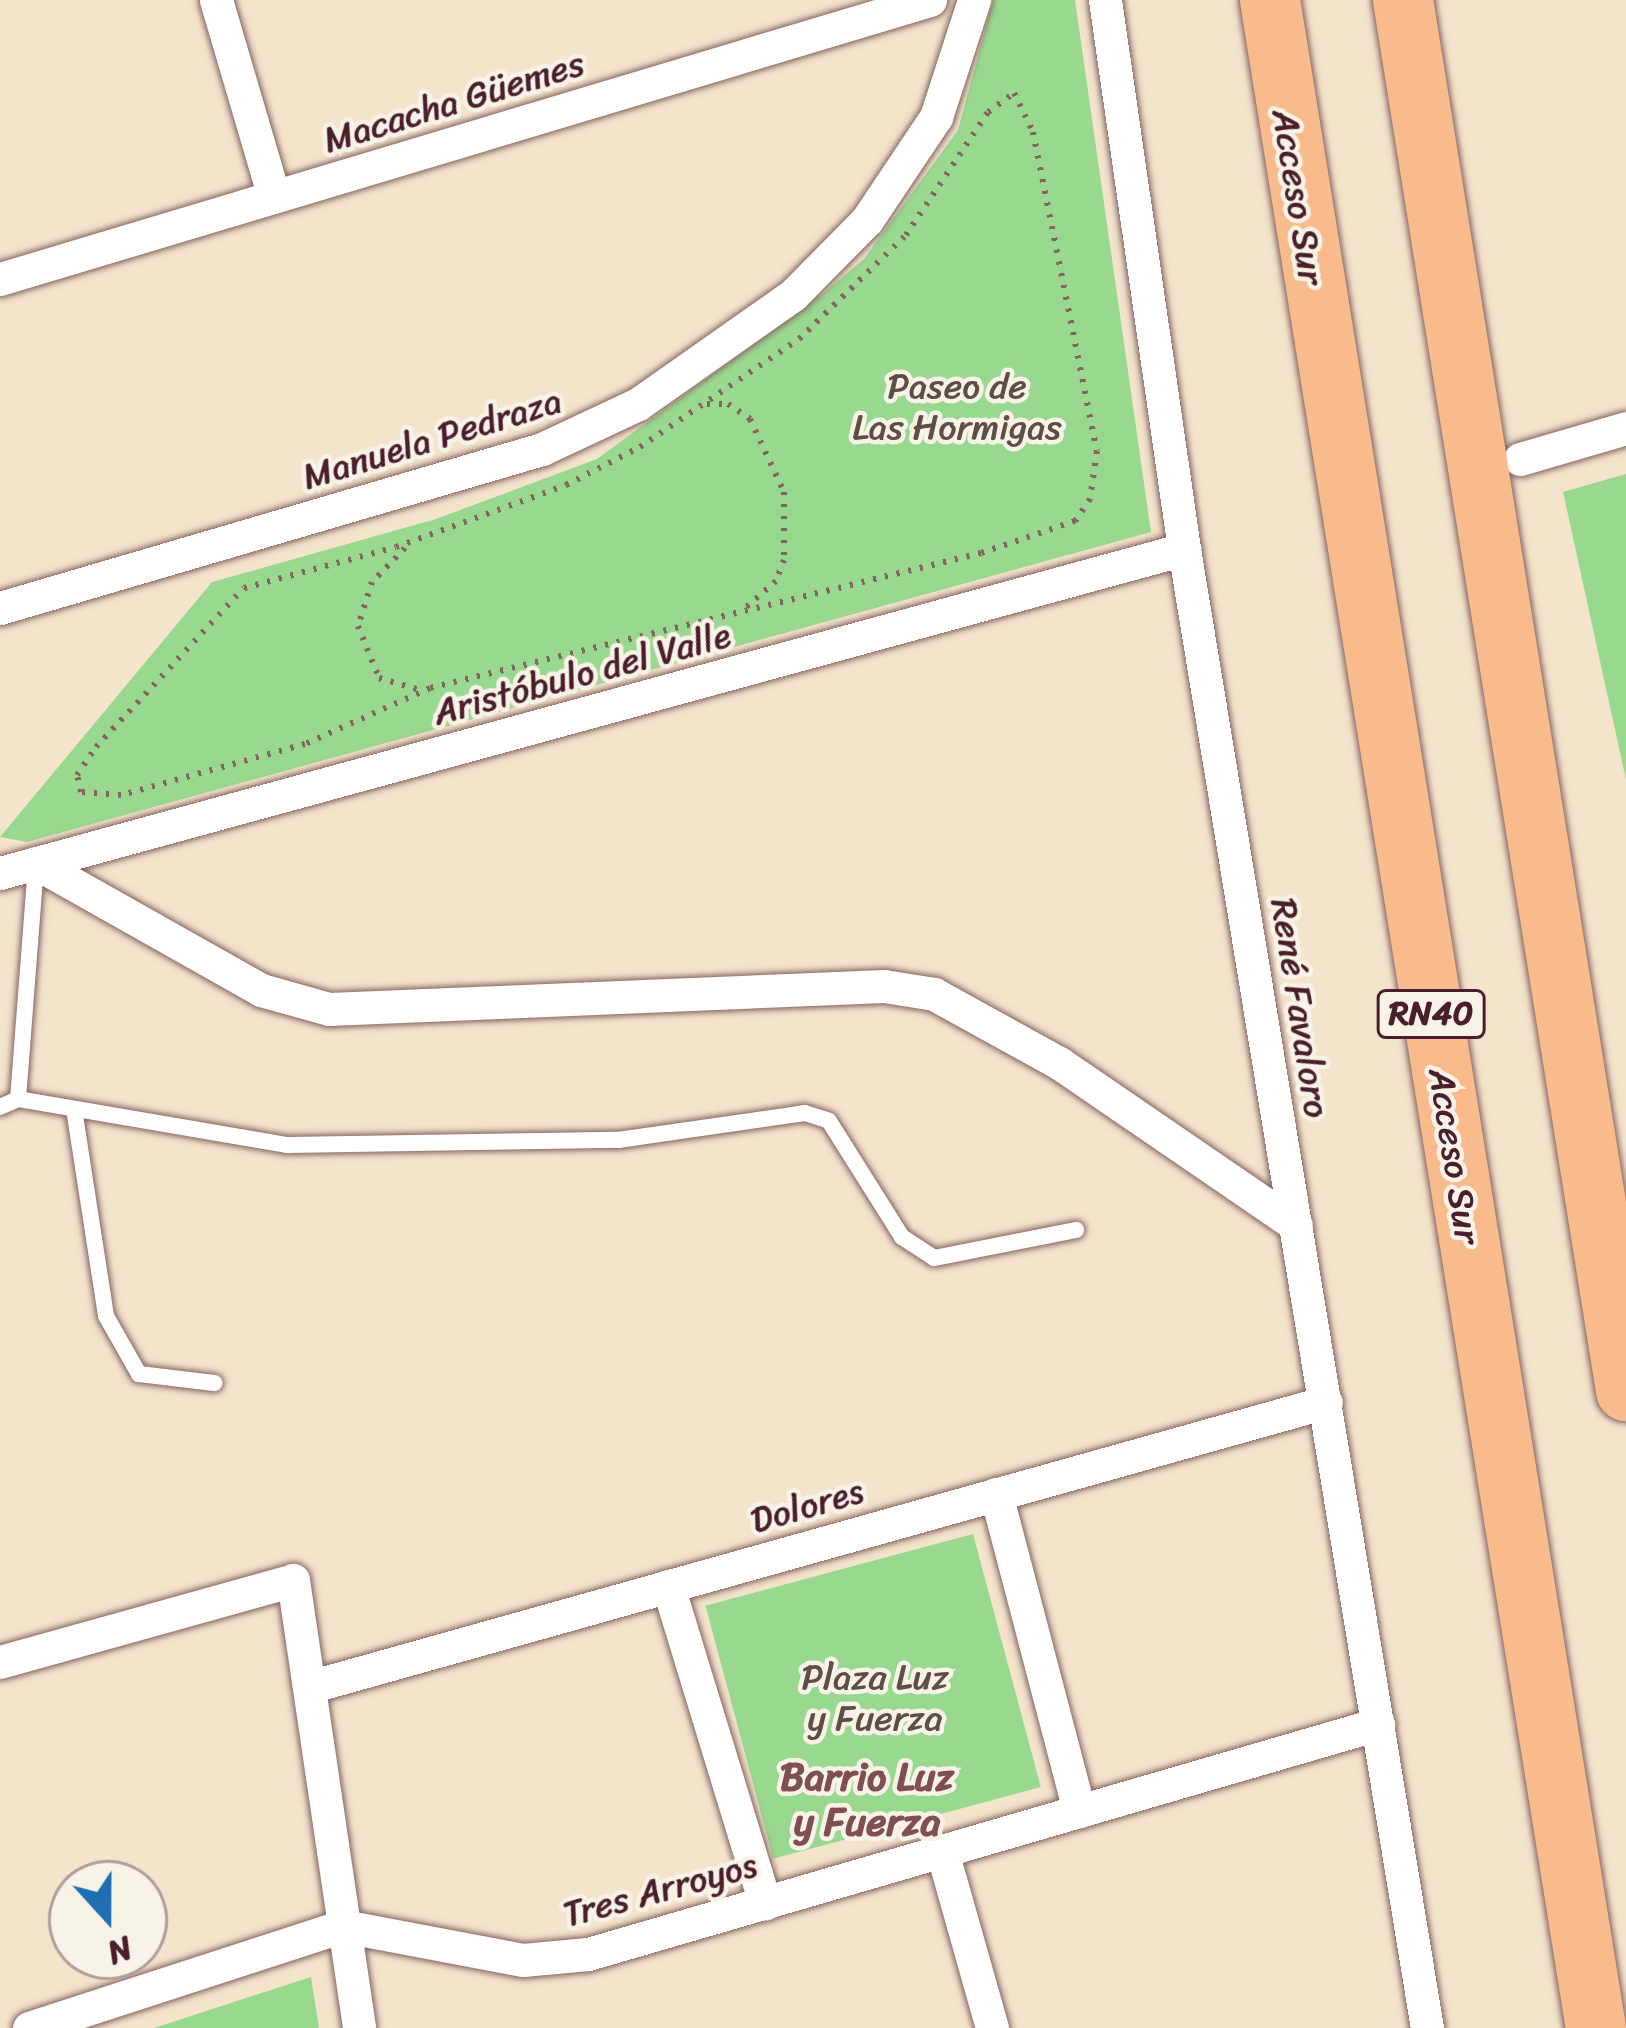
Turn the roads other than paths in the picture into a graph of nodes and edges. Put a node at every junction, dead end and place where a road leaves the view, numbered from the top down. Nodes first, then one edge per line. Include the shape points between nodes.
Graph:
1 (216, 0) edge
2 (930, 0) edge
3 (974, 0) edge
4 (1105, 0) edge
5 (1270, 0) edge
6 (1403, 0) edge
7 (274, 197) junction
8 (0, 279) edge
9 (1626, 428) edge
10 (1520, 458) dead end
11 (1184, 549) junction
12 (0, 608) edge
13 (36, 863) junction
14 (0, 873) edge
15 (18, 1100) junction
16 (0, 1108) edge
17 (74, 1109) junction
18 (1296, 1225) junction
19 (1076, 1230) dead end
20 (214, 1384) dead end
21 (1626, 1391) edge
22 (1326, 1402) junction
23 (996, 1494) junction
24 (668, 1586) junction
25 (0, 1661) edge
26 (309, 1687) junction
27 (1378, 1724) junction
28 (1079, 1811) junction
29 (942, 1851) junction
30 (765, 1903) junction
31 (343, 1926) junction
32 (29, 2028) edge
33 (359, 2028) edge
34 (992, 2028) edge
35 (1427, 2028) edge
36 (1596, 2028) edge

1 - 7 street
2 - 7 street, Macacha Güemes
3 - 12 street, Manuela Pedraza via 936,117 867,220 793,296 638,404 542,449
4 - 11 street, René Favaloro
5 - 36 highway, Acceso Sur / RN40
6 - 21 highway
7 - 8 street, Macacha Güemes
9 - 10 street
11 - 13 street, Aristóbulo del Valle
11 - 18 street, René Favaloro
13 - 14 street, Aristóbulo del Valle
13 - 15 lane
13 - 18 street via 261,990 329,1009 884,986 934,994 1060,1064
15 - 16 lane
15 - 17 lane
17 - 19 lane via 287,1145 618,1140 806,1113 830,1120 902,1237 934,1258
17 - 20 lane via 106,1316 140,1373
18 - 22 street, René Favaloro
22 - 23 street, Dolores
22 - 27 street, René Favaloro
23 - 24 street, Dolores
23 - 28 street
24 - 26 street, Dolores
24 - 30 street
25 - 26 street via 292,1580
26 - 31 street
27 - 28 street, Tres Arroyos
27 - 35 street, René Favaloro
28 - 29 street, Tres Arroyos
29 - 30 street, Tres Arroyos
29 - 34 street
30 - 31 street, Tres Arroyos via 555,1959
31 - 32 street, Tres Arroyos
31 - 33 street

